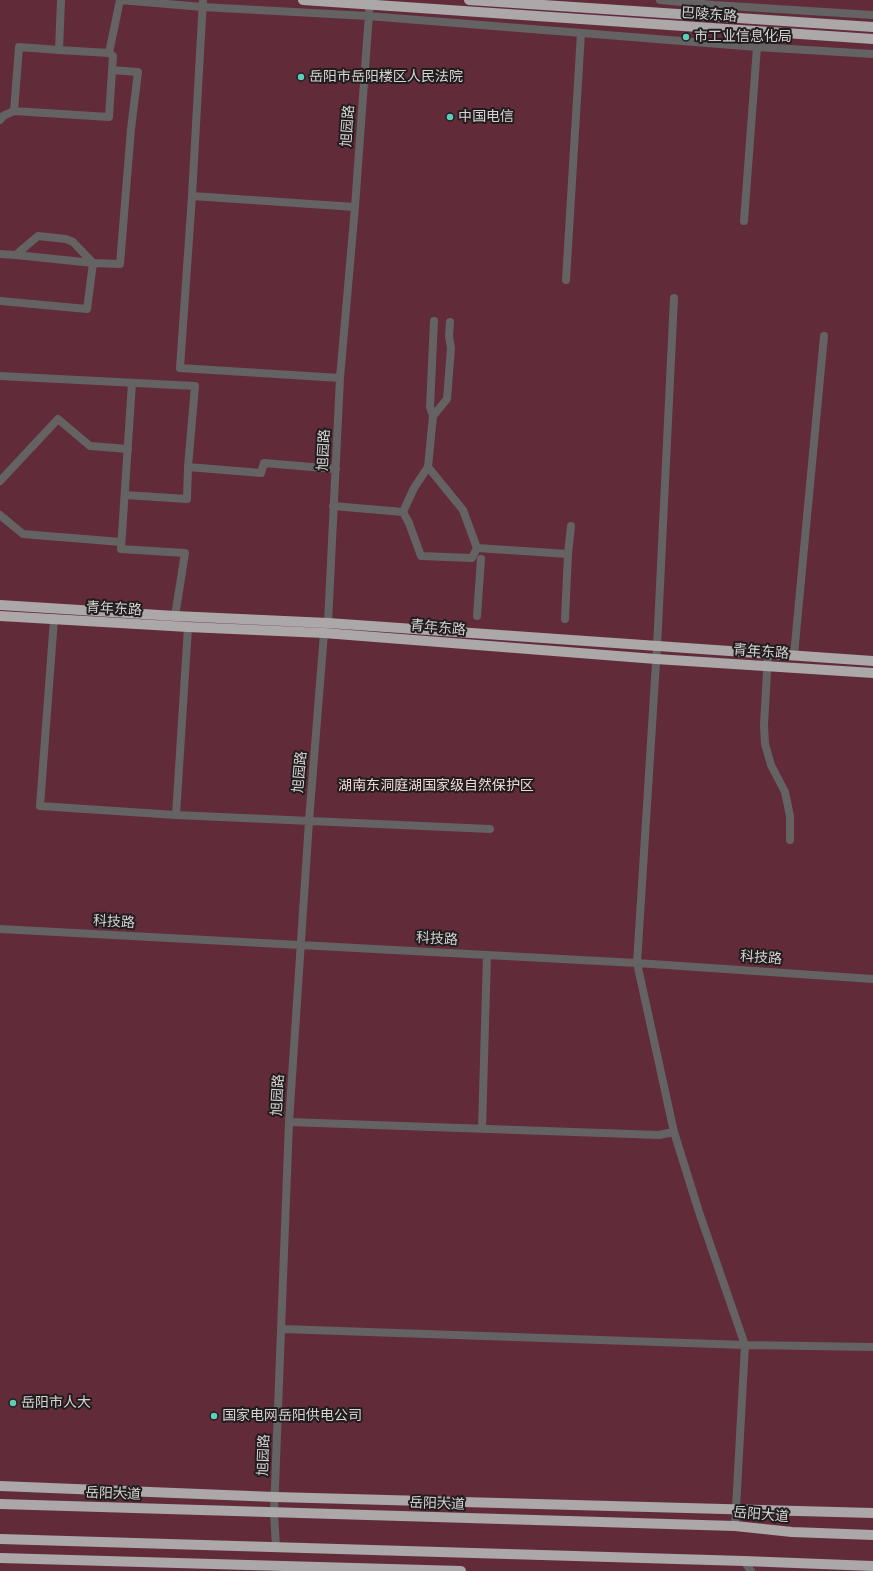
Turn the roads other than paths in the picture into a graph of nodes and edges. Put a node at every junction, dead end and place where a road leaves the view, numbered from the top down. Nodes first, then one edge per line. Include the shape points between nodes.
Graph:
1 (61, 0) edge
2 (120, 0) edge
3 (303, 0) edge
4 (469, 0) edge
5 (660, 0) edge
6 (490, 1) edge
7 (369, 2) edge
8 (203, 3) edge
9 (714, 3) edge
10 (368, 16) junction
11 (873, 16) edge
12 (873, 27) edge
13 (581, 33) junction
14 (873, 39) edge
15 (757, 47) junction
16 (59, 50) junction
17 (109, 53) junction
18 (873, 54) edge
19 (112, 70) junction
20 (14, 111) junction
21 (0, 120) edge
22 (192, 196) junction
23 (355, 207) junction
24 (744, 221) dead end
25 (0, 254) edge
26 (16, 256) junction
27 (93, 263) junction
28 (566, 280) dead end
29 (674, 298) dead end
30 (0, 301) edge
31 (434, 321) dead end
32 (450, 322) dead end
33 (434, 335) junction
34 (449, 336) junction
35 (824, 336) dead end
36 (0, 376) edge
37 (340, 378) junction
38 (132, 383) junction
39 (433, 416) junction
40 (128, 449) junction
41 (188, 467) junction
42 (428, 467) junction
43 (336, 469) junction
44 (0, 481) edge
45 (125, 496) junction
46 (333, 506) junction
47 (403, 512) junction
48 (0, 514) edge
49 (571, 526) dead end
50 (121, 542) junction
51 (479, 549) junction
52 (568, 554) junction
53 (477, 559) junction
54 (0, 605) edge
55 (0, 616) edge
56 (175, 616) junction
57 (477, 616) dead end
58 (54, 619) junction
59 (565, 619) dead end
60 (188, 627) junction
61 (326, 628) junction
62 (657, 647) junction
63 (768, 654) junction
64 (794, 655) junction
65 (656, 659) junction
66 (873, 661) edge
67 (767, 666) junction
68 (873, 673) edge
69 (176, 815) junction
70 (309, 821) junction
71 (490, 829) dead end
72 (790, 840) dead end
73 (0, 929) edge
74 (300, 945) junction
75 (487, 955) junction
76 (637, 963) junction
77 (873, 978) edge
78 (289, 1122) junction
79 (482, 1129) junction
80 (674, 1132) junction
81 (282, 1329) junction
82 (745, 1345) junction
83 (873, 1347) edge
84 (0, 1486) edge
85 (275, 1497) junction
86 (0, 1504) edge
87 (736, 1509) junction
88 (274, 1513) junction
89 (873, 1514) edge
90 (735, 1526) junction
91 (873, 1535) edge
92 (0, 1539) edge
93 (276, 1548) junction
94 (0, 1558) edge
95 (744, 1561) junction
96 (873, 1566) edge
97 (274, 1568) edge
98 (461, 1571) edge
99 (751, 1571) edge

1 - 16 street
2 - 8 street
2 - 17 street
3 - 7 main road, 巴陵东路
4 - 6 main road, 巴陵东路
5 - 9 street
6 - 12 main road, 巴陵东路
7 - 10 street, 旭园路
7 - 14 main road, 巴陵东路
8 - 10 street
8 - 22 street
9 - 11 street
10 - 13 street
10 - 23 street, 旭园路
13 - 15 street
13 - 28 street
15 - 18 street
15 - 24 street
16 - 17 street
16 - 20 street via 19,47
17 - 19 street via 113,56
19 - 20 street via 109,117
19 - 27 street via 138,72 120,264
20 - 21 street
22 - 23 street
22 - 37 street via 180,368
23 - 37 street, 旭园路
25 - 26 street
26 - 27 street
26 - 27 street via 38,236 73,242
27 - 30 street via 87,309
29 - 62 street
31 - 33 street
32 - 34 street
33 - 34 street
33 - 39 street via 430,408
34 - 39 street via 451,348 447,399
35 - 64 street
36 - 38 street
37 - 43 street, 旭园路
38 - 40 street
38 - 41 street via 194,386
39 - 42 street
40 - 44 street via 90,446 58,419
40 - 45 street
41 - 43 street via 261,473 264,463
41 - 45 street via 187,499
42 - 47 street via 414,488
42 - 51 street via 463,510
43 - 46 street, 旭园路
45 - 50 street
46 - 47 street
46 - 61 street, 旭园路
47 - 53 street via 421,556
48 - 50 street via 22,534
49 - 52 street
50 - 56 street via 121,550 186,553
51 - 52 street
51 - 53 street
52 - 59 street
53 - 57 street
54 - 56 main road, 青年东路
55 - 58 main road, 青年东路
56 - 61 main road, 青年东路
58 - 60 main road, 青年东路
58 - 69 street via 40,806
60 - 61 main road, 青年东路
60 - 69 street
61 - 62 main road, 青年东路
61 - 65 main road, 青年东路
61 - 70 street, 旭园路
62 - 63 main road, 青年东路
62 - 65 street
63 - 64 main road, 青年东路
63 - 67 street
64 - 66 main road, 青年东路
65 - 67 main road, 青年东路
65 - 76 street
67 - 68 main road, 青年东路
67 - 72 street via 765,744 785,792 790,816
69 - 70 street
70 - 71 street
70 - 74 street, 旭园路
73 - 74 street, 科技路
74 - 75 street, 科技路
74 - 78 street, 旭园路
75 - 76 street, 科技路
75 - 79 street
76 - 77 street, 科技路
76 - 80 street
78 - 79 street
78 - 81 street, 旭园路
79 - 80 street via 659,1135
80 - 82 street
81 - 82 street
81 - 85 street, 旭园路
82 - 83 street
82 - 87 street
84 - 85 main road
85 - 87 main road
85 - 88 street, 旭园路
86 - 88 main road, 岳阳大道
87 - 89 main road
87 - 90 street
88 - 90 main road, 岳阳大道
88 - 93 street, 旭园路
90 - 91 main road, 岳阳大道 via 792,1532
92 - 93 main road
93 - 95 main road
94 - 97 main road
95 - 96 main road
95 - 99 street
97 - 98 main road

